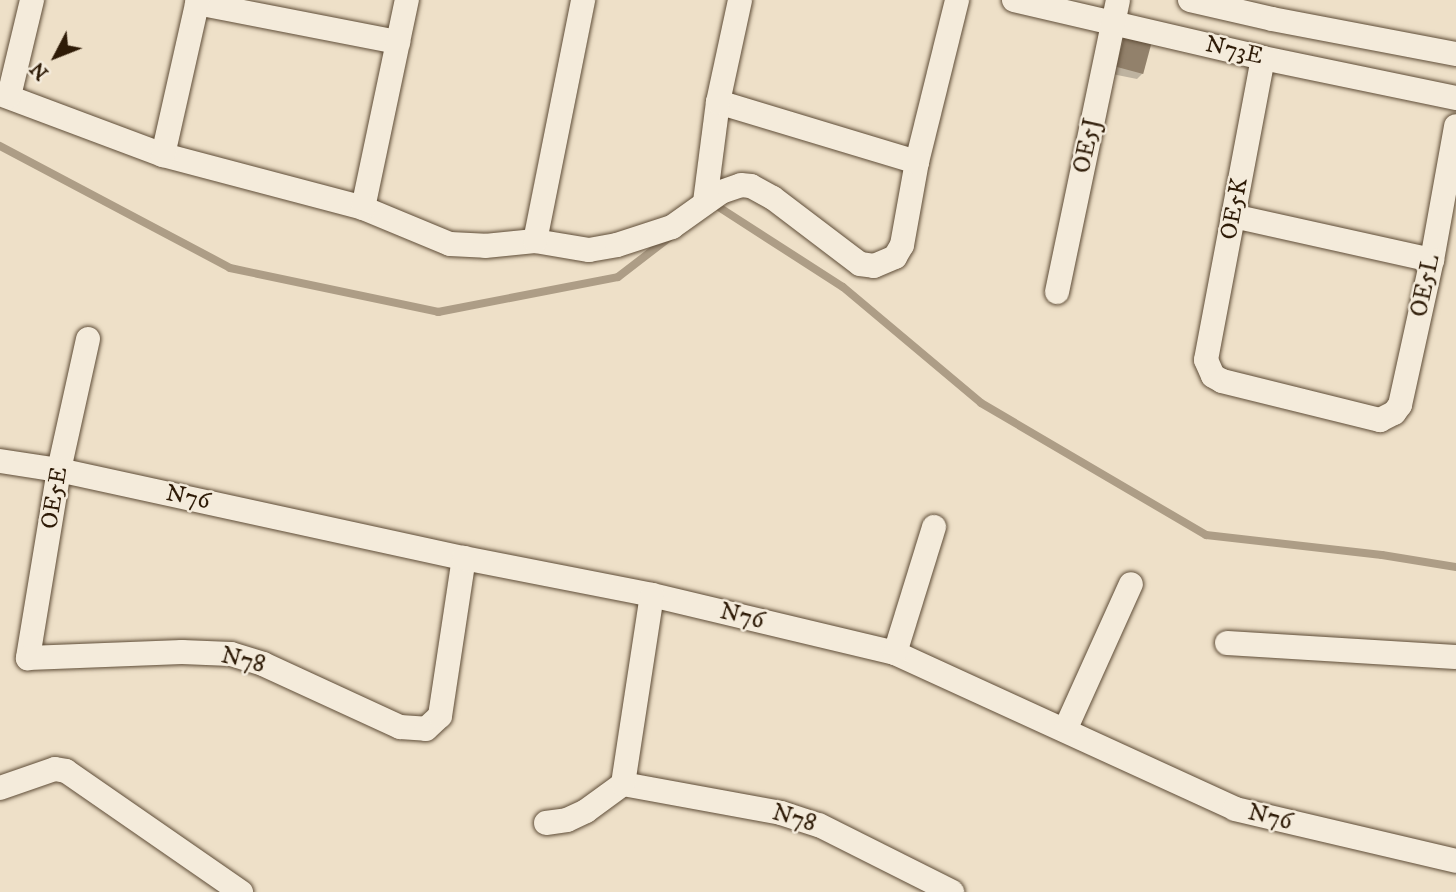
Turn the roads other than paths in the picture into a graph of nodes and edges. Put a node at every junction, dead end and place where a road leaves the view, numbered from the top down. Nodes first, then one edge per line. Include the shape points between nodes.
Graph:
1 (32, 0) edge
2 (407, 0) edge
3 (583, 0) edge
4 (740, 0) edge
5 (957, 0) edge
6 (1014, 0) edge
7 (1190, 0) edge
8 (197, 2) edge
9 (1274, 10) edge
10 (1116, 12) edge
11 (398, 42) junction
12 (1456, 54) edge
13 (1263, 58) junction
14 (5, 95) edge
15 (1456, 98) edge
16 (718, 102) junction
17 (1456, 126) edge
18 (163, 155) junction
19 (917, 162) junction
20 (705, 202) junction
21 (363, 208) junction
22 (1233, 216) junction
23 (535, 241) junction
24 (1432, 260) junction
25 (1057, 292) dead end
26 (88, 339) dead end
27 (1400, 405) joint
28 (0, 461) edge
29 (59, 470) junction
30 (934, 527) dead end
31 (464, 558) junction
32 (1131, 583) dead end
33 (652, 595) junction
34 (1227, 643) dead end
35 (895, 653) junction
36 (1456, 657) edge
37 (28, 658) joint
38 (1065, 730) junction
39 (623, 784) junction
40 (0, 788) edge
41 (546, 823) dead end
42 (1456, 861) edge
43 (241, 892) edge
44 (952, 892) edge

1 - 14 street
2 - 11 street
3 - 23 street
4 - 16 street
5 - 19 street
6 - 10 street, N73E
7 - 9 street, N73E
8 - 11 street
8 - 18 street
9 - 12 street, N73E
10 - 13 street, N73E
10 - 25 street, OE5J
11 - 21 street
13 - 15 street, N73E
13 - 22 street, OE5K
14 - 18 street
16 - 19 street
16 - 20 street
17 - 24 street, OE5L
18 - 21 street
19 - 20 street via 902,245 895,257 874,266 860,264 751,186 741,185
20 - 23 street via 672,227 617,245 589,250
21 - 23 street via 450,244
22 - 24 street
22 - 27 street, OE5K via 1206,360 1213,376 1380,420
24 - 27 street, OE5L
26 - 29 street, OE5E
28 - 29 street, N76
29 - 31 street, N76
29 - 37 street, OE5E
30 - 35 street
31 - 33 street, N76
31 - 37 street, N78 via 440,716 426,729 400,727 263,664 231,654
32 - 38 street
33 - 35 street, N76
33 - 39 street
34 - 36 street
35 - 38 street, N76
38 - 42 street, N76 via 1235,809
39 - 41 street via 586,811
39 - 44 street, N78 via 781,813 819,825
40 - 43 street via 55,769 66,771

